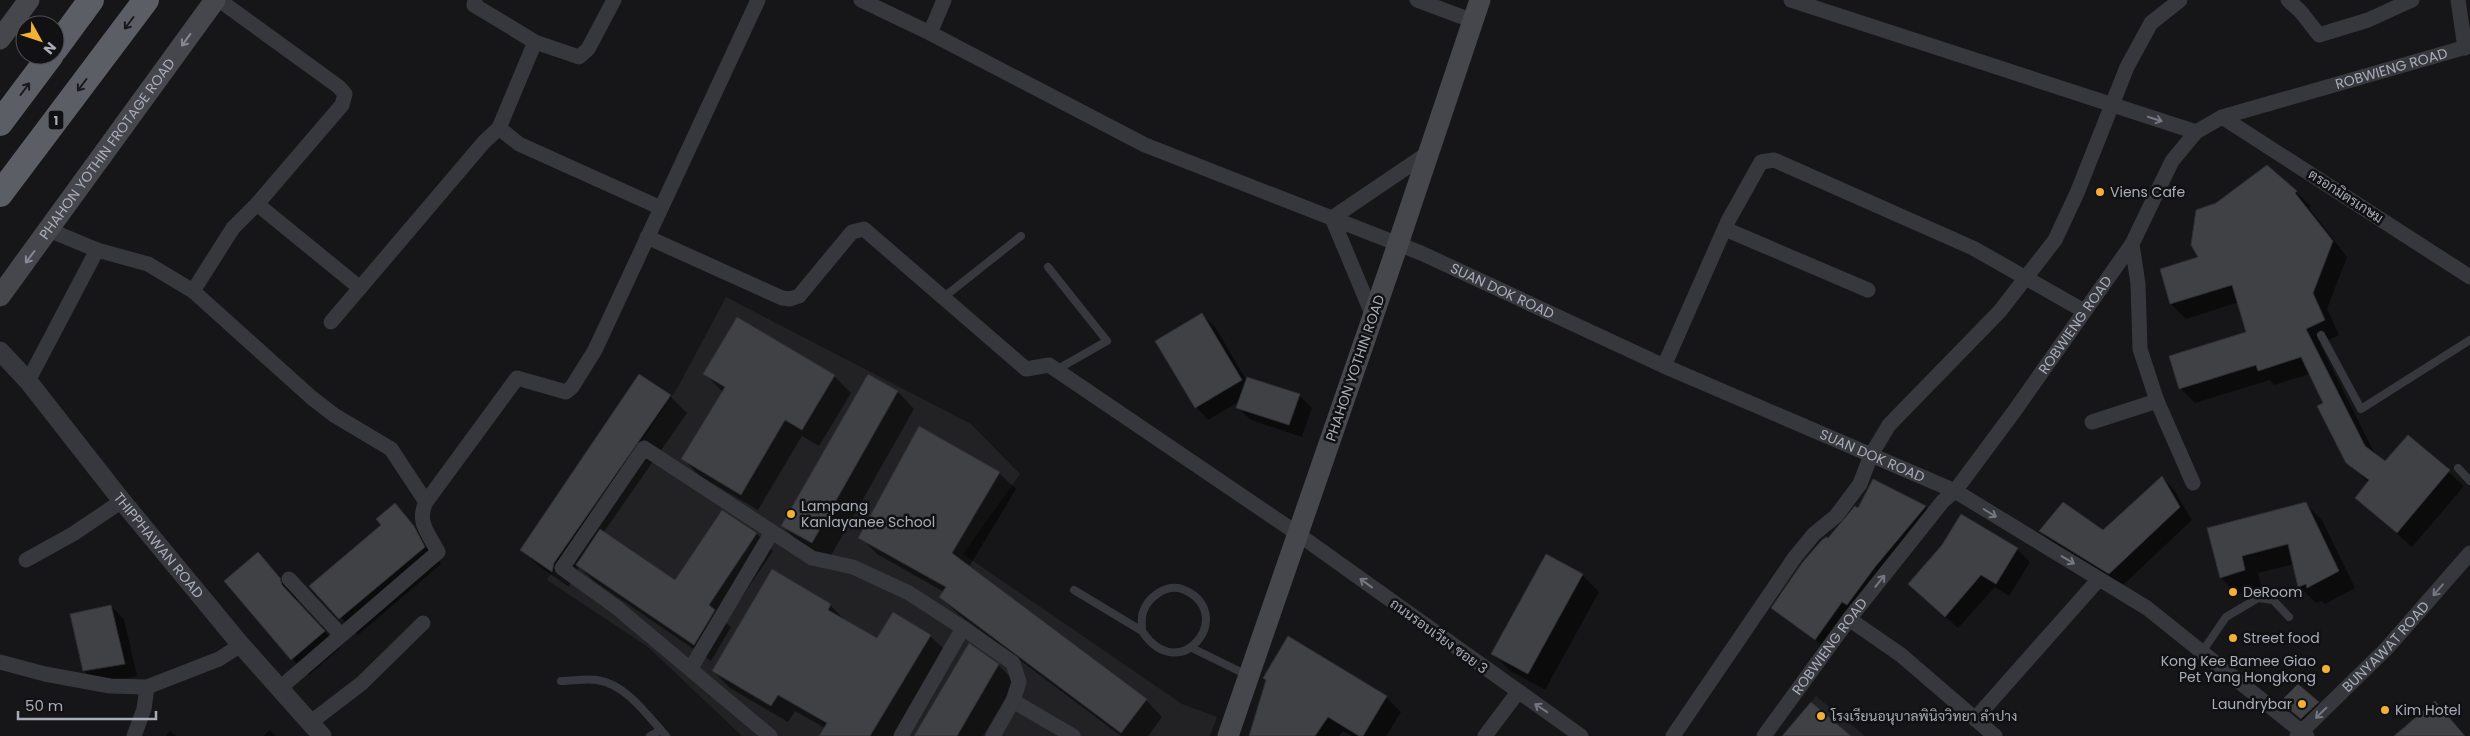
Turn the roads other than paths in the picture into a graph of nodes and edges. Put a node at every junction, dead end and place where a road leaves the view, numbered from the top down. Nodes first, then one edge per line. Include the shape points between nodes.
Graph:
1 (29, 0) edge
2 (92, 0) edge
3 (146, 0) edge
4 (215, 0) edge
5 (219, 0) edge
6 (475, 0) edge
7 (614, 0) edge
8 (758, 0) edge
9 (861, 0) edge
10 (944, 0) edge
11 (1417, 0) edge
12 (1480, 0) edge
13 (1791, 0) edge
14 (2180, 0) edge
15 (2288, 0) edge
16 (2412, 0) edge
17 (2458, 0) edge
18 (1473, 21) junction
19 (930, 33) junction
20 (65, 36) edge
21 (0, 39) edge
22 (535, 42) junction
23 (2467, 47) edge
24 (43, 65) edge
25 (2113, 105) junction
26 (2222, 117) junction
27 (0, 123) edge
28 (499, 128) junction
29 (2196, 132) junction
30 (1428, 153) junction
31 (0, 194) edge
32 (257, 204) junction
33 (661, 208) junction
34 (1332, 218) junction
35 (1725, 229) junction
36 (49, 230) junction
37 (1021, 236) dead end
38 (647, 237) junction
39 (1398, 244) junction
40 (2132, 244) junction
41 (97, 250) junction
42 (1048, 266) dead end
43 (2468, 272) edge
44 (2027, 277) junction
45 (360, 288) junction
46 (1868, 290) dead end
47 (193, 291) junction
48 (0, 296) edge
49 (944, 298) junction
50 (2084, 311) junction
51 (1373, 316) junction
52 (331, 322) dead end
53 (2321, 335) dead end
54 (2470, 340) edge
55 (0, 351) edge
56 (1664, 366) junction
57 (1056, 370) junction
58 (28, 381) junction
59 (2157, 401) junction
60 (2092, 422) dead end
61 (1871, 454) junction
62 (2458, 468) dead end
63 (2470, 481) edge
64 (2194, 483) dead end
65 (1955, 491) junction
66 (122, 502) junction
67 (426, 502) junction
68 (772, 532) junction
69 (1298, 534) junction
70 (2470, 553) edge
71 (26, 560) dead end
72 (290, 579) dead end
73 (2100, 579) junction
74 (1074, 590) dead end
75 (2289, 618) dead end
76 (1849, 619) junction
77 (423, 623) dead end
78 (963, 628) junction
79 (1142, 630) junction
80 (341, 635) junction
81 (241, 645) junction
82 (1192, 648) junction
83 (2202, 652) junction
84 (0, 662) edge
85 (691, 668) junction
86 (1249, 676) junction
87 (561, 681) dead end
88 (148, 687) junction
89 (280, 688) junction
90 (1518, 692) junction
91 (1013, 701) junction
92 (1974, 719) junction
93 (316, 729) edge
94 (660, 730) junction
95 (2302, 734) edge
96 (134, 736) edge
97 (650, 736) edge
98 (666, 736) edge
99 (770, 736) edge
100 (901, 736) edge
101 (993, 736) edge
102 (1073, 736) edge
103 (1228, 736) edge
104 (1485, 736) edge
105 (1581, 736) edge
106 (1674, 736) edge
107 (1764, 736) edge
108 (1996, 736) edge

1 - 21 main road
2 - 20 highway
3 -> 31 highway, 1
4 -> 36 main road, PHAHON YOTHIN FROTAGE ROAD
5 - 32 street via 345,94 342,105
6 - 22 street via 474,5
7 - 22 street via 588,49 579,57
8 - 33 street
9 - 19 street, SUAN DOK ROAD
10 - 19 street
11 - 18 street
12 - 18 main road, PHAHON YOTHIN ROAD
13 - 25 street
14 - 25 street via 2151,23 2127,67
15 - 16 street via 2318,35 2368,20
17 - 23 street
18 - 30 main road, PHAHON YOTHIN ROAD
19 - 34 street, SUAN DOK ROAD via 1144,145
22 - 28 street
23 - 26 street, ROBWIENG ROAD
27 -> 24 highway
25 -> 29 street
25 - 44 street via 2055,240
26 - 29 street, ROBWIENG ROAD
26 - 43 street, ตรอกมิตรเกษม
28 - 33 street via 519,144
28 - 45 street
29 - 40 street, ROBWIENG ROAD via 2172,161
30 - 34 street
30 - 39 main road, PHAHON YOTHIN ROAD
32 - 45 street
32 - 47 street via 233,228
33 - 38 street
34 - 39 street, SUAN DOK ROAD
34 - 51 street
35 - 44 street via 1761,162 1774,160 1972,248
35 - 46 street
35 - 56 street
36 - 41 street
36 -> 48 main road, PHAHON YOTHIN FROTAGE ROAD
37 - 49 lane
38 - 49 street via 790,299 798,296 852,232 864,228
38 - 67 street via 595,350 572,387 566,392 517,378
39 - 51 main road, PHAHON YOTHIN ROAD
39 - 56 street, SUAN DOK ROAD
40 - 50 street, ROBWIENG ROAD
40 - 59 street via 2138,284 2140,348
41 - 47 street via 148,264
41 - 58 street
42 - 57 lane via 1107,341
44 - 50 street
44 - 61 street via 2000,312 1889,425
45 - 52 street
47 - 67 street via 312,398 391,449
49 - 57 street via 1026,369 1049,365
50 - 65 street, ROBWIENG ROAD
51 - 69 main road, PHAHON YOTHIN ROAD
53 - 54 lane via 2361,409
55 - 58 street, THIPPHAWAN ROAD
56 - 61 street, SUAN DOK ROAD
57 - 69 street, ถนนรอบเวียง ซอย 3
58 - 66 street, THIPPHAWAN ROAD
59 - 60 street
59 - 64 street
61 - 65 street, SUAN DOK ROAD
61 - 106 street via 1860,484 1836,516 1814,534 1795,557
62 - 63 lane
65 -> 73 street, SUAN DOK ROAD
76 -> 65 street, ROBWIENG ROAD via 1943,501
66 - 71 street
66 - 81 street, THIPPHAWAN ROAD
67 - 80 street via 422,522 438,552
68 - 78 street via 812,558 854,567 908,593
68 - 85 street
68 - 85 street via 644,448 562,568
69 - 86 main road, PHAHON YOTHIN ROAD
90 -> 69 street, ถนนรอบเวียง ซอย 3
70 -> 95 street, BUNYAWAT ROAD via 2387,648
72 - 80 street
73 - 83 street, SUAN DOK ROAD via 2147,608
73 - 92 street
74 - 79 lane
75 - 83 lane via 2273,600 2258,598 2226,617
76 - 92 street via 1900,655
76 - 107 street, ROBWIENG ROAD
77 - 93 street
78 - 91 street via 1013,663 1019,682
78 - 100 street
79 - 82 lane via 1149,642 1162,651 1177,653
79 - 82 lane via 1143,612 1150,598 1163,590 1179,588 1193,594 1203,606 1206,621 1202,636
80 - 89 street
81 - 88 street via 219,659
81 - 89 street, THIPPHAWAN ROAD
82 - 86 lane
83 - 95 street, SUAN DOK ROAD
84 - 88 street via 110,686
85 - 99 street
86 - 103 main road, PHAHON YOTHIN ROAD
87 - 94 lane via 597,680 616,687 635,702
88 - 96 street
89 - 93 street, THIPPHAWAN ROAD
90 - 104 street
105 -> 90 street, ถนนรอบเวียง ซอย 3
91 - 101 street
91 - 102 street
92 - 108 street
94 - 97 lane
94 - 98 lane

